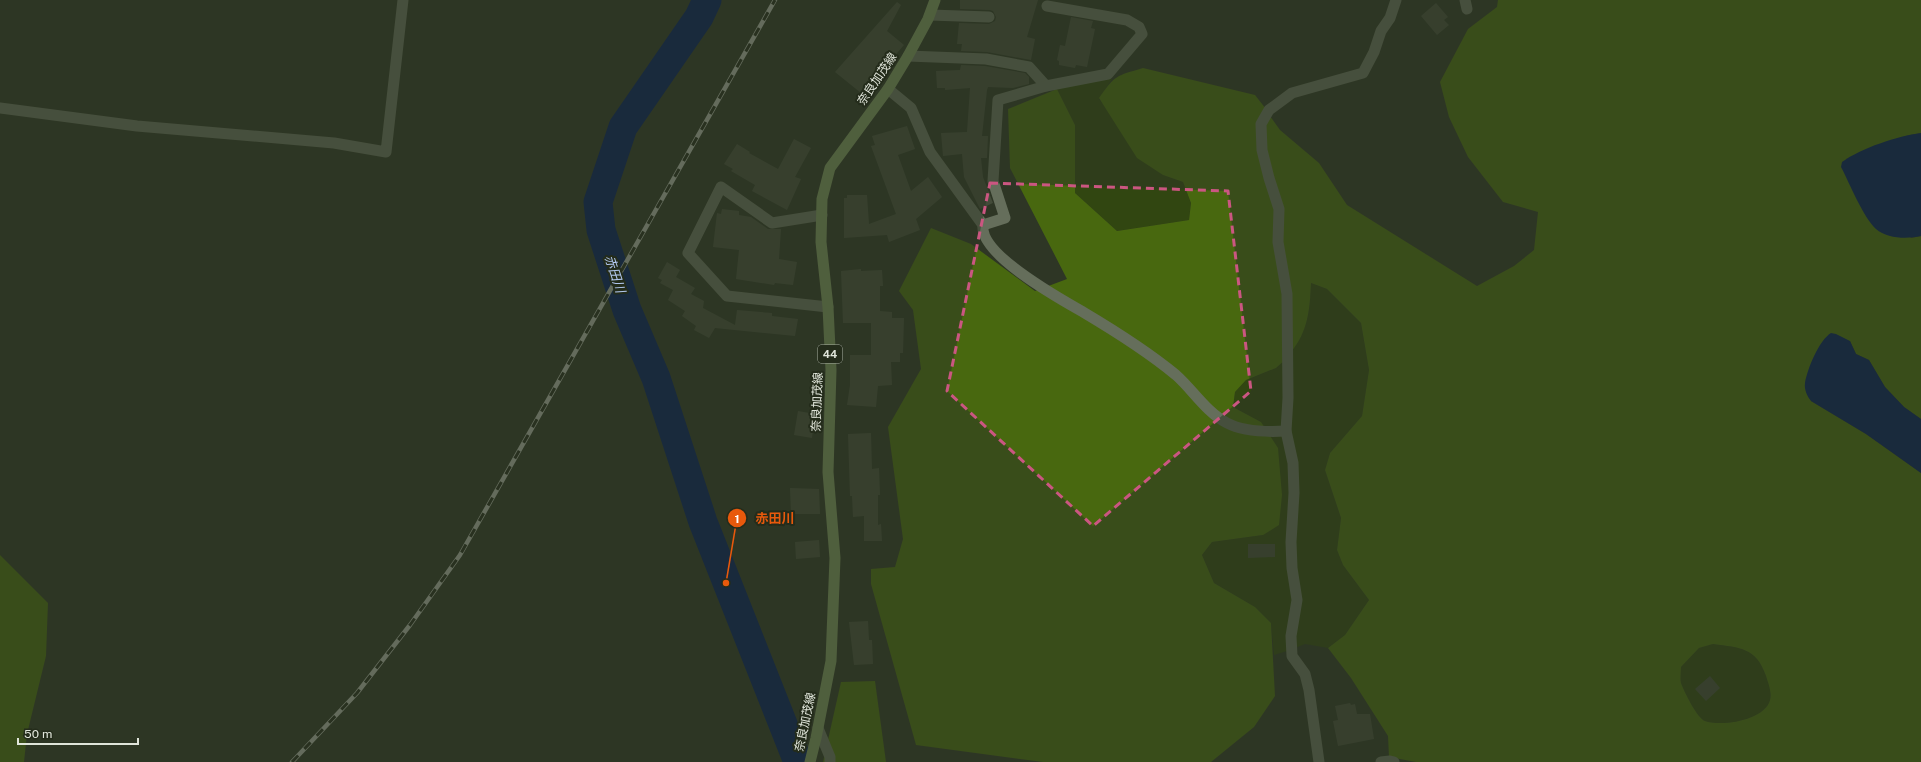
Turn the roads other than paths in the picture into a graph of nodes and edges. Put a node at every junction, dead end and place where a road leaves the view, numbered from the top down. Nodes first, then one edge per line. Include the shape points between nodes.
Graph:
1 (404, 0) edge
2 (935, 0) edge
3 (1396, 0) edge
4 (1047, 6) dead end
5 (930, 15) junction
6 (989, 17) dead end
7 (908, 56) junction
8 (1046, 86) junction
9 (888, 89) junction
10 (0, 108) edge
11 (822, 215) junction
12 (983, 225) junction
13 (828, 307) junction
14 (1286, 431) junction
15 (817, 733) junction
16 (810, 762) edge
17 (830, 762) edge
18 (1319, 762) edge
19 (1381, 762) edge
20 (1394, 762) edge

1 - 10 street via 386,152 334,142 137,126
2 - 5 main road, 奈良加茂線 / 44
3 - 14 street via 1363,73 1292,93 1269,110 1261,124 1262,150 1279,209 1278,242 1287,294
4 - 8 street via 1127,20 1139,27 1142,34 1108,74
5 - 6 street
5 - 7 main road, 奈良加茂線 / 44
7 - 8 street via 986,59 1028,67
7 - 9 main road, 奈良加茂線 / 44
8 - 12 street via 998,100 993,181 1006,218
9 - 11 main road, 奈良加茂線 / 44 via 830,168 822,199
9 - 12 street via 911,108 930,152
11 - 13 main road, 奈良加茂線 / 44 via 821,242
11 - 13 street via 772,223 721,187 688,253 727,296
12 - 14 street via 985,238 1011,265 1044,290 1096,320 1165,367 1226,422 1241,428
13 - 15 main road, 奈良加茂線 / 44 via 831,370 828,472 835,558 831,661
14 - 18 street via 1293,464 1291,542 1297,600 1291,636 1292,656 1305,674
15 - 16 main road, 奈良加茂線 / 44
15 - 17 street via 830,757
19 - 20 street

